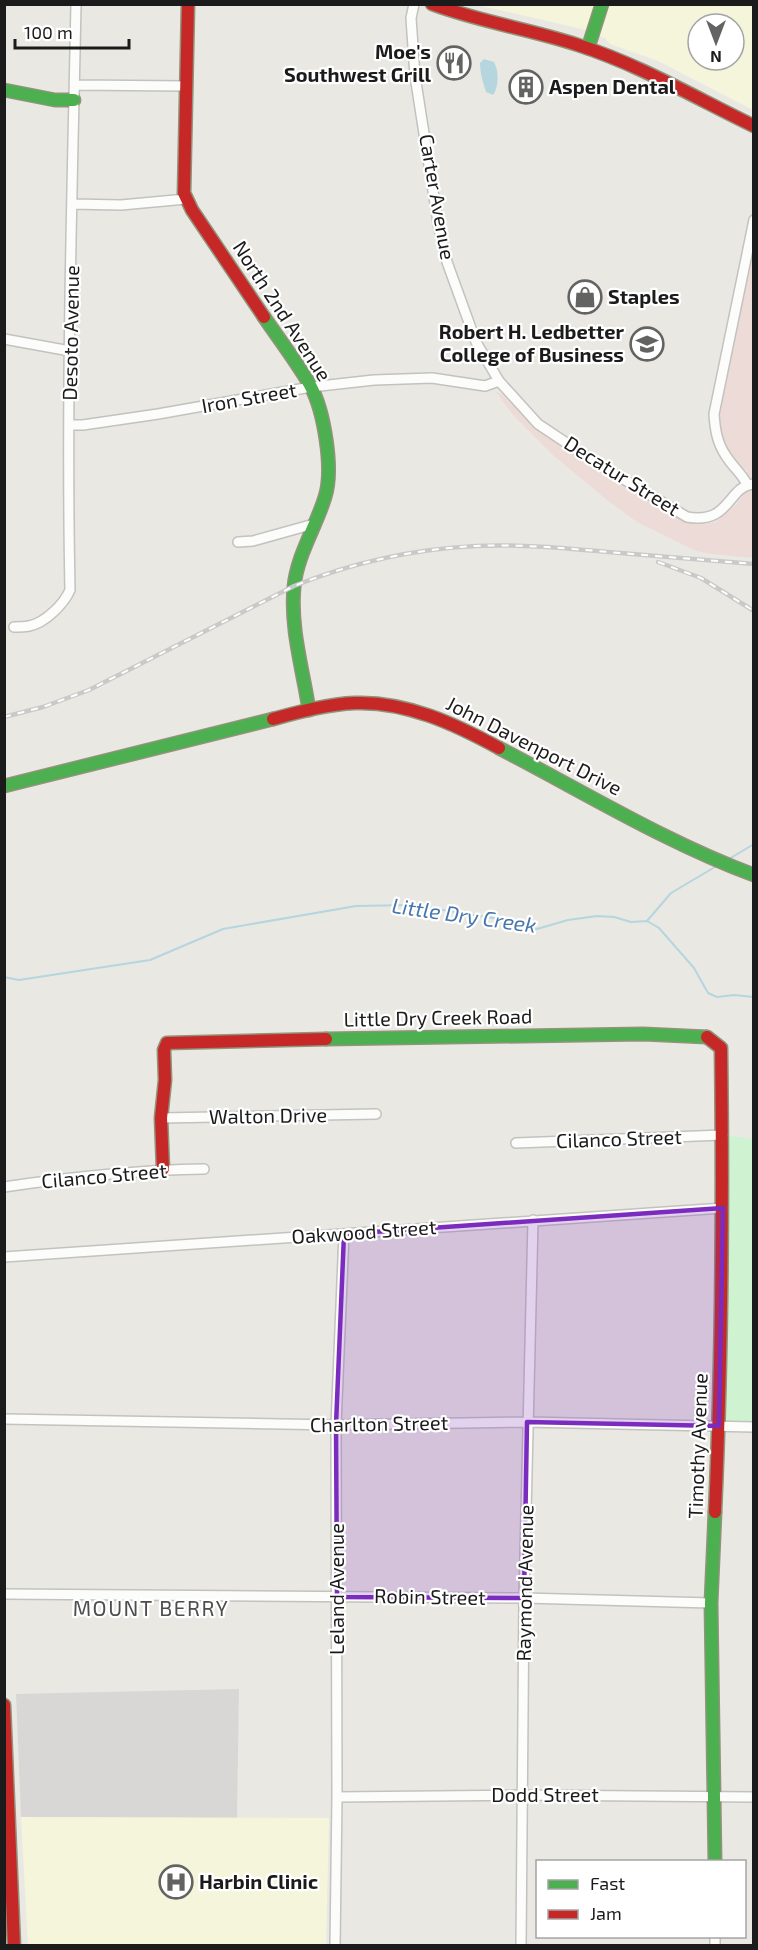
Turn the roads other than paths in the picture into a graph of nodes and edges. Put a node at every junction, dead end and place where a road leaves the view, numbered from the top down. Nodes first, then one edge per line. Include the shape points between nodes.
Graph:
1 (76, 4) edge
2 (188, 4) edge
3 (414, 4) edge
4 (432, 4) edge
5 (602, 4) edge
6 (588, 48) junction
7 (75, 85) junction
8 (185, 86) junction
9 (4, 90) edge
10 (74, 100) junction
11 (753, 126) edge
12 (186, 199) junction
13 (72, 204) junction
14 (753, 220) edge
15 (4, 339) edge
16 (70, 351) junction
17 (499, 381) junction
18 (311, 387) junction
19 (70, 425) junction
20 (750, 484) edge
21 (314, 524) junction
22 (238, 542) dead end
23 (14, 627) dead end
24 (309, 710) junction
25 (4, 786) edge
26 (753, 875) edge
27 (709, 1037) joint
28 (376, 1114) dead end
29 (161, 1118) junction
30 (723, 1135) junction
31 (516, 1143) dead end
32 (163, 1169) junction
33 (204, 1169) dead end
34 (4, 1187) edge
35 (723, 1208) junction
36 (533, 1220) junction
37 (344, 1233) junction
38 (4, 1257) edge
39 (4, 1419) edge
40 (527, 1422) junction
41 (336, 1425) junction
42 (719, 1426) junction
43 (753, 1427) edge
44 (4, 1594) edge
45 (336, 1597) junction
46 (524, 1598) junction
47 (711, 1603) junction
48 (4, 1705) edge
49 (524, 1795) junction
50 (337, 1797) junction
51 (716, 1797) junction
52 (753, 1797) edge
53 (715, 1860) edge
54 (14, 1946) edge
55 (335, 1946) edge
56 (521, 1946) edge

1 - 7 street, Desoto Avenue
2 - 8 street, North 2nd Avenue
3 - 17 street, Carter Avenue via 411,18 415,76 443,248 476,342
4 - 6 street via 491,24
5 - 6 street
6 - 11 street
7 - 8 street
7 - 10 street, Desoto Avenue
8 - 12 street, North 2nd Avenue
9 - 10 street
10 - 13 street, Desoto Avenue
12 - 13 street via 121,205
12 - 18 street, North 2nd Avenue
13 - 16 street, Desoto Avenue
14 - 20 street via 714,414 720,446
15 - 16 street
16 - 19 street, Desoto Avenue
17 - 18 street, Iron Street via 485,386 408,377
17 - 20 street, Decatur Street via 538,424 687,517 717,514 743,486
18 - 19 street, Iron Street
18 - 21 street, North 2nd Avenue via 330,474
19 - 23 street, Desoto Avenue via 70,590 54,611 39,622
21 - 22 street
21 - 24 street, North 2nd Avenue via 293,595
24 - 25 street, John Davenport Drive
24 - 26 street, John Davenport Drive via 356,703 403,708 437,718 719,862
27 - 29 street, Little Dry Creek Road via 643,1034 167,1043
27 - 30 street, Timothy Avenue via 721,1048
28 - 29 street, Walton Drive
29 - 32 street
30 - 31 street, Cilanco Street
30 - 35 street, Timothy Avenue
32 - 33 street, Cilanco Street
32 - 34 street, Cilanco Street
35 - 36 street, Oakwood Street
35 - 42 street, Timothy Avenue
36 - 37 street, Oakwood Street
36 - 40 street, Raymond Avenue
37 - 38 street, Oakwood Street
37 - 41 street, Leland Avenue
39 - 41 street, Charlton Street
40 - 41 street, Charlton Street
40 - 42 street, Charlton Street
40 - 46 street, Raymond Avenue
41 - 45 street, Leland Avenue
42 - 43 street, Charlton Street
42 - 47 street, Timothy Avenue
44 - 45 street, Robin Street
45 - 46 street, Robin Street
45 - 50 street, Leland Avenue
46 - 47 street, Robin Street
46 - 49 street, Raymond Avenue
47 - 51 street, Timothy Avenue
48 - 54 street
49 - 50 street, Dodd Street
49 - 51 street, Dodd Street
49 - 56 street, Raymond Avenue
50 - 55 street, Leland Avenue
51 - 52 street, Dodd Street
51 - 53 street, Timothy Avenue

